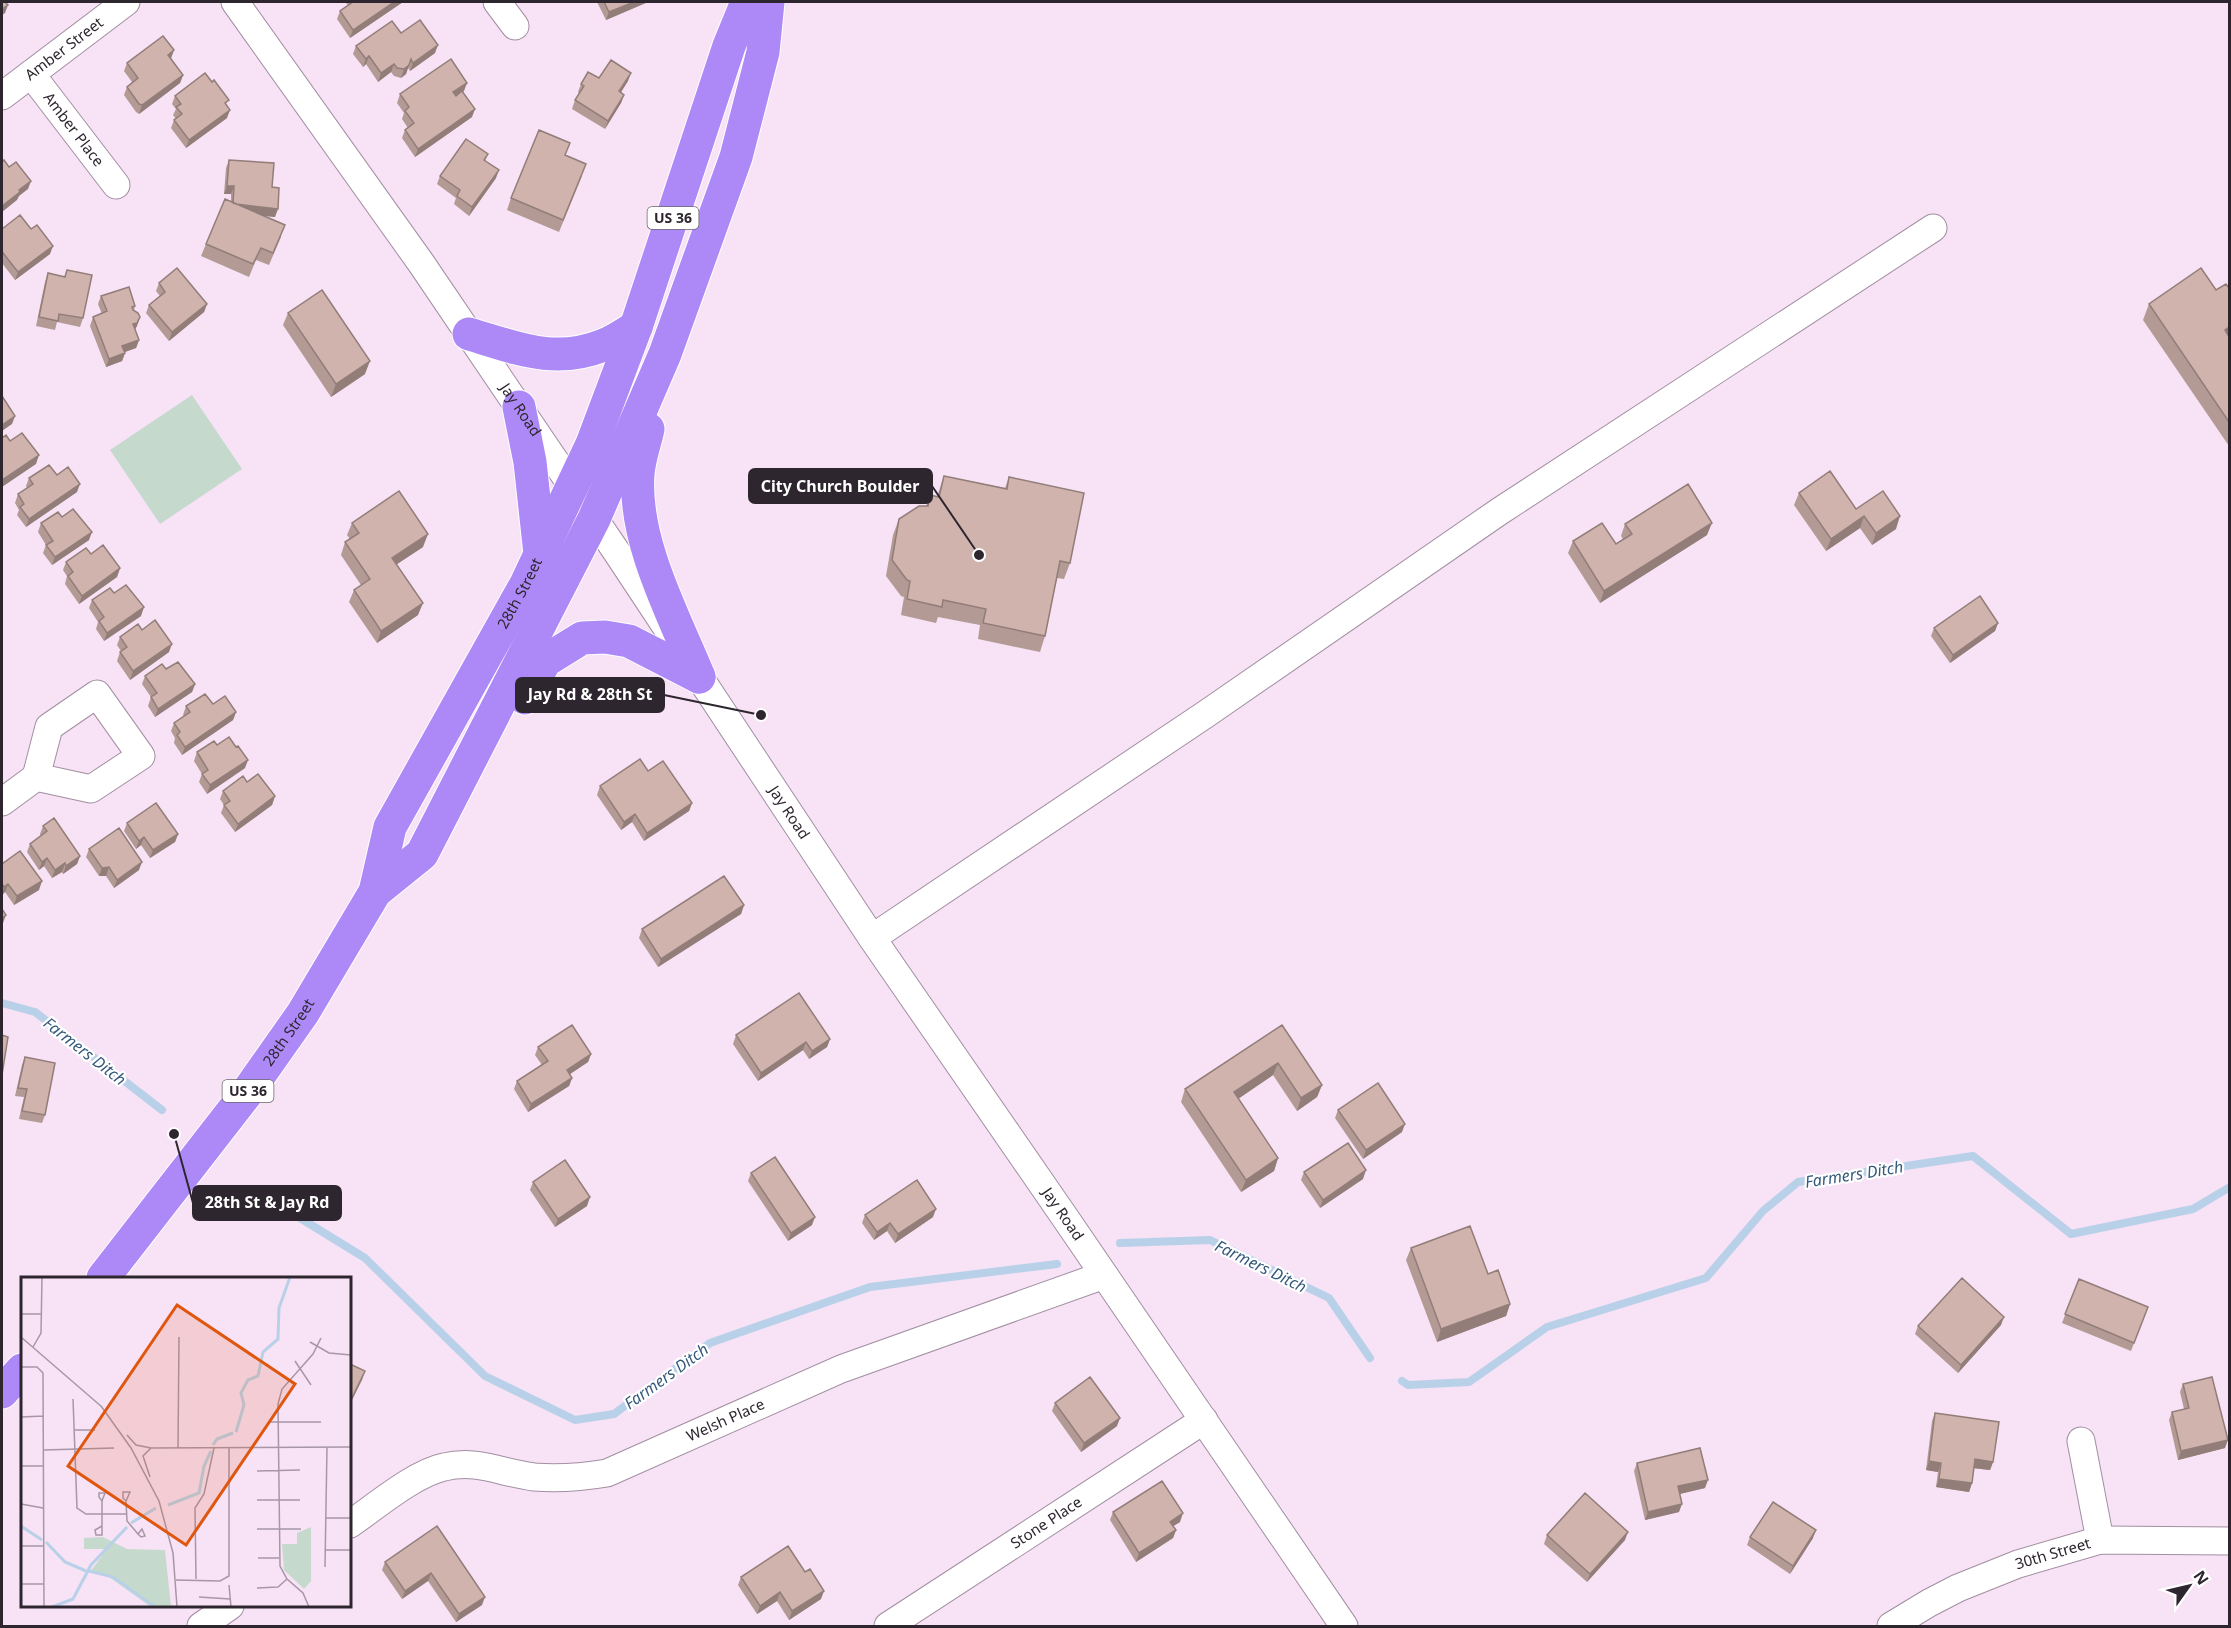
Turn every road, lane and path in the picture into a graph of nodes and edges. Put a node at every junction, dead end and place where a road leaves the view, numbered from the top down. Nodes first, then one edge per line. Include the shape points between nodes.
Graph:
1 (126, 2) edge
2 (235, 2) edge
3 (497, 2) edge
4 (747, 2) edge
5 (768, 2) edge
6 (514, 26) dead end
7 (31, 74) junction
8 (2, 96) edge
9 (116, 185) dead end
10 (1934, 228) dead end
11 (636, 327) junction
12 (469, 334) junction
13 (664, 354) junction
14 (519, 407) junction
15 (573, 488) junction
16 (594, 519) junction
17 (540, 554) junction
18 (699, 677) junction
19 (36, 777) dead end
20 (2, 802) edge
21 (422, 854) junction
22 (375, 892) junction
23 (872, 938) junction
24 (1104, 1275) junction
25 (104, 1277) edge
26 (21, 1371) edge
27 (2, 1392) edge
28 (1204, 1420) junction
29 (2081, 1441) dead end
30 (351, 1523) edge
31 (2100, 1540) junction
32 (2229, 1540) edge
33 (227, 1607) edge
34 (201, 1626) edge
35 (888, 1626) edge
36 (1344, 1626) edge
37 (1891, 1626) edge

1 - 7 street, Amber Street
2 - 12 street, Jay Road
3 - 6 street
4 - 11 highway, US 36
5 - 13 highway, US 36 via 763,52 736,157
7 - 8 street, Amber Street
7 - 9 street, Amber Place
10 - 23 street via 1500,511
11 - 12 highway via 606,345 559,356 536,354
11 - 15 highway, US 36
12 - 14 street, Jay Road
13 - 16 highway, US 36
13 - 18 highway via 638,473 639,512 650,557
14 - 15 street, Jay Road
14 - 17 highway via 534,490
15 - 16 street, Jay Road
15 - 17 highway, 28th Street / US 36
16 - 18 street, Jay Road
16 - 21 highway, 28th Street / US 36
17 - 22 highway, 28th Street / US 36 via 507,621 390,827
18 - 21 highway via 629,641 582,638 567,646 545,661 460,815
18 - 23 street, Jay Road
19 - 20 street
21 - 22 highway, 28th Street / US 36
22 - 25 highway, 28th Street / US 36 via 303,1013 265,1067
23 - 24 street, Jay Road
24 - 28 street, Jay Road
24 - 30 street, Welsh Place via 841,1369 608,1473 578,1478 534,1477 470,1463 441,1467 413,1480
26 - 27 highway
28 - 35 street, Stone Place
28 - 36 street, Jay Road
29 - 31 street
31 - 32 street, 30th Street
31 - 37 street, 30th Street via 2018,1564 1958,1588
33 - 34 street

